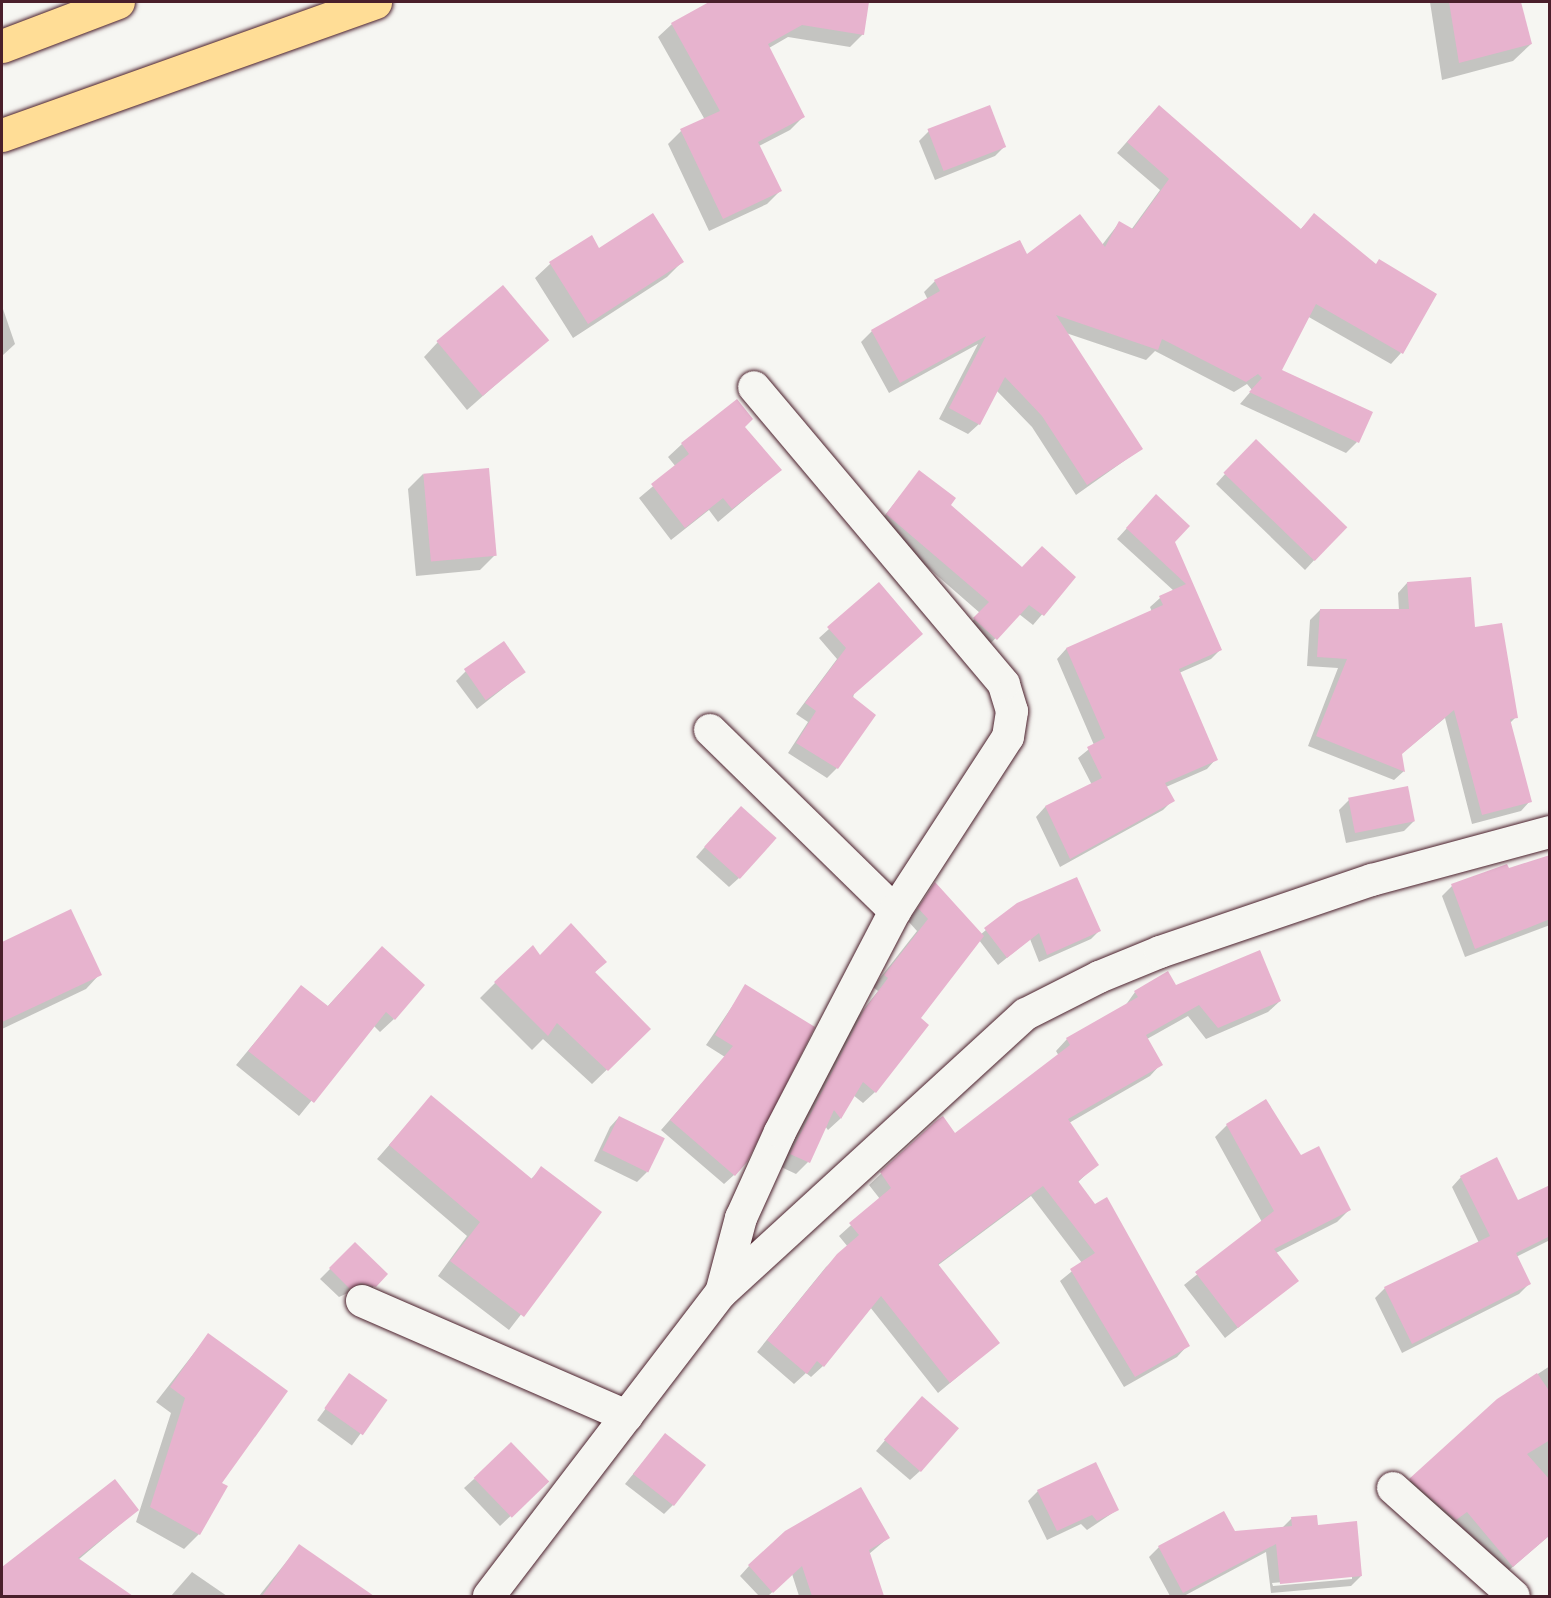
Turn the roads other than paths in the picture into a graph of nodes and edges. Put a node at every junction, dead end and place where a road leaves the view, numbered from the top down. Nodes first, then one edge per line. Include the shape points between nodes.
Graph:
1 (118, 2) edge
2 (375, 2) edge
3 (2, 46) edge
4 (2, 135) edge
5 (754, 387) dead end
6 (710, 730) dead end
7 (1550, 831) edge
8 (895, 911) junction
9 (720, 1293) junction
10 (362, 1301) dead end
11 (627, 1416) junction
12 (1393, 1488) dead end
13 (489, 1596) edge
14 (1514, 1596) edge

1 - 3 highway
2 - 4 highway
5 - 8 street via 1004,684 1012,711 1008,737
6 - 8 street
7 - 9 street via 1372,880 1160,952 1026,1014
8 - 9 street via 780,1132 741,1218
9 - 11 street
10 - 11 street
11 - 13 street
12 - 14 street

